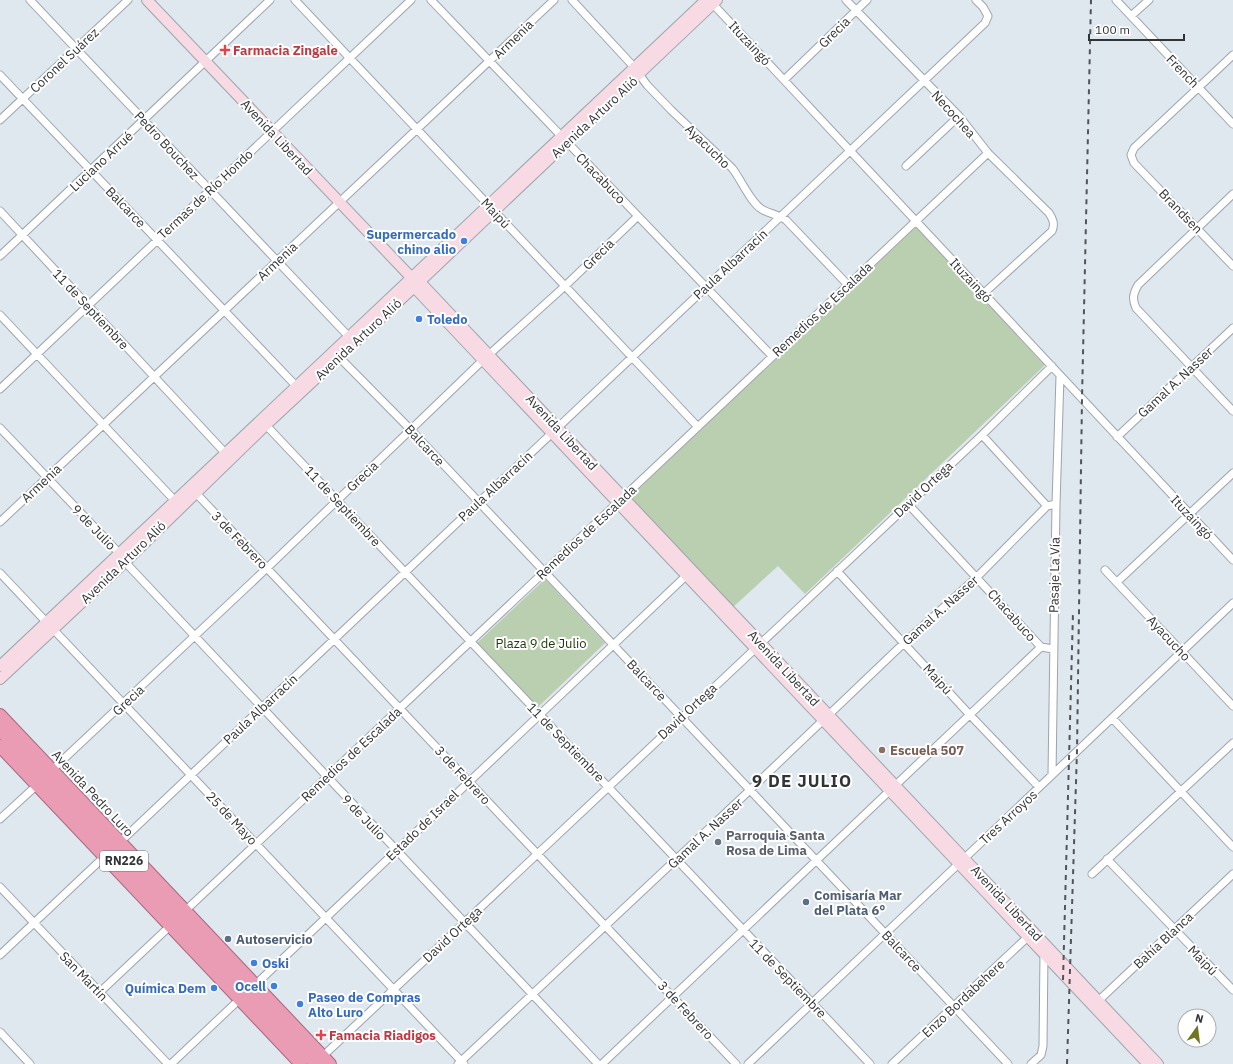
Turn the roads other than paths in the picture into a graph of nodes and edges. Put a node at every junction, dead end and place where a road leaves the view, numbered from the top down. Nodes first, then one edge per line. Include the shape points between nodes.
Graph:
1 (30, 0) edge
2 (128, 0) edge
3 (147, 0) edge
4 (270, 0) edge
5 (295, 0) edge
6 (411, 0) edge
7 (431, 0) edge
8 (554, 0) edge
9 (572, 0) edge
10 (846, 0) edge
11 (867, 0) edge
12 (976, 0) edge
13 (1116, 0) edge
14 (1148, 0) edge
15 (711, 1) edge
16 (856, 10) junction
17 (1131, 16) junction
18 (76, 49) junction
19 (1233, 55) edge
20 (349, 58) junction
21 (490, 61) junction
22 (206, 62) junction
23 (637, 70) junction
24 (0, 75) edge
25 (784, 80) junction
26 (925, 81) junction
27 (1199, 88) junction
28 (22, 99) junction
29 (959, 116) junction
30 (0, 120) edge
31 (144, 120) junction
32 (1233, 124) edge
33 (417, 130) junction
34 (272, 131) junction
35 (564, 140) junction
36 (850, 150) junction
37 (988, 152) junction
38 (906, 166) dead end
39 (90, 170) junction
40 (210, 190) junction
41 (1233, 194) edge
42 (340, 203) junction
43 (491, 208) junction
44 (0, 212) edge
45 (638, 216) junction
46 (781, 216) junction
47 (916, 221) junction
48 (1197, 227) junction
49 (22, 235) junction
50 (157, 240) junction
51 (0, 256) edge
52 (277, 261) junction
53 (1233, 266) edge
54 (413, 280) junction
55 (848, 285) junction
56 (565, 286) junction
57 (706, 286) junction
58 (983, 294) junction
59 (88, 306) junction
60 (225, 310) junction
61 (0, 315) edge
62 (1233, 328) edge
63 (351, 340) junction
64 (37, 354) junction
65 (336, 354) junction
66 (772, 356) junction
67 (486, 357) junction
68 (632, 357) junction
69 (1052, 366) junction
70 (1192, 367) junction
71 (1060, 376) junction
72 (154, 377) junction
73 (0, 389) edge
74 (299, 389) junction
75 (1233, 412) edge
76 (263, 422) junction
77 (104, 424) junction
78 (698, 426) junction
79 (0, 428) edge
80 (411, 430) junction
81 (555, 430) junction
82 (982, 435) junction
83 (1117, 437) junction
84 (228, 456) junction
85 (1233, 473) edge
86 (46, 478) junction
87 (193, 490) junction
88 (337, 500) junction
89 (620, 500) junction
90 (479, 502) junction
91 (178, 504) junction
92 (908, 504) junction
93 (1056, 504) junction
94 (1047, 506) junction
95 (1190, 514) junction
96 (0, 522) edge
97 (119, 552) junction
98 (1233, 560) edge
99 (125, 562) junction
100 (267, 568) junction
101 (837, 570) junction
102 (1105, 570) dead end
103 (0, 572) edge
104 (404, 572) junction
105 (544, 572) junction
106 (689, 572) junction
107 (977, 577) junction
108 (1116, 582) junction
109 (1233, 603) edge
110 (50, 626) junction
111 (194, 637) junction
112 (334, 639) junction
113 (470, 642) junction
114 (904, 642) junction
115 (613, 644) junction
116 (758, 645) junction
117 (1041, 647) junction
118 (1053, 649) junction
119 (1182, 652) junction
120 (0, 666) edge
121 (0, 679) edge
122 (124, 704) junction
123 (1233, 706) edge
124 (261, 708) junction
125 (400, 708) junction
126 (540, 714) junction
127 (0, 715) edge
128 (970, 715) junction
129 (681, 717) junction
130 (826, 718) junction
131 (1112, 718) junction
132 (0, 730) edge
133 (1233, 743) edge
134 (0, 746) edge
135 (52, 770) junction
136 (191, 775) junction
137 (1052, 775) junction
138 (327, 777) junction
139 (469, 781) junction
140 (37, 785) junction
141 (608, 786) junction
142 (1039, 787) junction
143 (893, 788) junction
144 (750, 790) junction
145 (1181, 792) junction
146 (0, 819) edge
147 (256, 844) junction
148 (1233, 847) edge
149 (112, 849) junction
150 (396, 850) junction
151 (537, 854) junction
152 (1107, 859) junction
153 (676, 860) junction
154 (816, 860) junction
155 (961, 861) junction
156 (1092, 874) dead end
157 (1233, 874) edge
158 (0, 887) edge
159 (185, 911) junction
160 (326, 918) junction
161 (464, 922) junction
162 (34, 923) junction
163 (170, 926) junction
164 (606, 926) junction
165 (743, 930) junction
166 (1174, 930) junction
167 (885, 933) junction
168 (1031, 934) junction
169 (1044, 953) junction
170 (0, 955) edge
171 (394, 990) junction
172 (1233, 990) edge
173 (100, 992) junction
174 (248, 992) junction
175 (532, 994) junction
176 (673, 997) junction
177 (812, 1003) junction
178 (1096, 1004) junction
179 (954, 1006) junction
180 (0, 1032) edge
181 (323, 1061) edge
182 (461, 1063) edge
183 (29, 1064) edge
184 (169, 1064) edge
185 (301, 1064) edge
186 (598, 1064) edge
187 (602, 1064) edge
188 (736, 1064) edge
189 (748, 1064) edge
190 (870, 1064) edge
191 (892, 1064) edge
192 (1008, 1064) edge
193 (1031, 1064) edge
194 (1148, 1064) edge
195 (1158, 1064) edge

1 - 18 street, Pedro Bouchez
2 - 18 street, Coronel Suárez
3 - 22 main road, Avenida Libertad
4 - 22 street, Luciano Arrué
5 - 20 street, Maipú
6 - 20 street, Termas de Río Hondo
7 - 21 street, Chacabuco
8 - 21 street, Armenia
9 - 23 street, Ayacucho
10 - 16 street, Necochea
11 - 16 street, Grecia
12 - 26 street, Paula Albarracín via 988,16 985,23
13 - 17 street, French
14 - 17 street
15 - 23 main road, Avenida Arturo Alió
15 - 25 street, Ituzaingó
16 - 25 street, Grecia
16 - 26 street, Necochea
17 - 27 street, French
18 - 28 street, Coronel Suárez
18 - 31 street, Pedro Bouchez
19 - 27 street
20 - 33 street, Maipú
20 - 34 street, Termas de Río Hondo
21 - 33 street, Armenia
21 - 35 street, Chacabuco
22 - 31 street, Luciano Arrué
22 - 34 main road, Avenida Libertad
23 - 35 main road, Avenida Arturo Alió
23 - 46 street, Ayacucho via 647,86 732,168 757,205 763,211
24 - 28 street, Balcarce
25 - 36 street, Ituzaingó
26 - 29 street, Necochea
26 - 36 street, Paula Albarracín
27 - 32 street, French
27 - 48 street, Brandsen via 1134,148 1131,155 1134,163
28 - 30 street, Coronel Suárez
28 - 39 street, Balcarce
29 - 37 street, Necochea
29 - 38 street
31 - 39 street, Luciano Arrué
31 - 40 street, Pedro Bouchez
33 - 42 street, Armenia
33 - 43 street, Maipú
34 - 40 street, Termas de Río Hondo
34 - 42 main road, Avenida Libertad
35 - 43 main road, Avenida Arturo Alió
35 - 45 street, Chacabuco
36 - 46 street, Paula Albarracín
36 - 47 street, Ituzaingó
37 - 47 street, Remedios de Escalada
37 - 58 street, Necochea via 1049,213 1054,223 1052,231
39 - 49 street, Luciano Arrué
39 - 50 street, Balcarce
40 - 50 street, Termas de Río Hondo
40 - 52 street, Pedro Bouchez
41 - 48 street
42 - 52 street, Armenia
42 - 54 main road, Avenida Libertad
43 - 54 main road, Avenida Arturo Alió
43 - 56 street, Maipú
44 - 49 street, 11 de Septiembre
45 - 56 street, Grecia
45 - 57 street, Chacabuco
46 - 55 street, Ayacucho
46 - 57 street, Paula Albarracín
47 - 55 street, Remedios de Escalada
47 - 58 street, Ituzaingó
48 - 53 street, Brandsen
48 - 70 street via 1138,285 1133,298 1136,308
49 - 51 street, Luciano Arrué
49 - 59 street, 11 de Septiembre
50 - 59 street, Termas de Río Hondo
50 - 60 street, Balcarce
52 - 60 street, Armenia
52 - 63 street, Pedro Bouchez
54 - 63 main road, Avenida Arturo Alió
54 - 67 main road, Avenida Libertad
55 - 66 street, Remedios de Escalada
56 - 67 street, Grecia
56 - 68 street, Maipú
57 - 66 street, Chacabuco
57 - 68 street, Paula Albarracín
58 - 69 street, Ituzaingó
59 - 64 street, Termas de Río Hondo
59 - 72 street, 11 de Septiembre
60 - 72 street, Armenia
60 - 74 street, Balcarce
61 - 64 street
62 - 70 street, Gamal A. Nasser
63 - 65 main road, Avenida Arturo Alió
64 - 73 street, Termas de Río Hondo
64 - 77 street
65 - 74 main road, Avenida Arturo Alió
65 - 80 street, Balcarce
66 - 78 street, Remedios de Escalada
67 - 80 street, Grecia
67 - 81 main road, Avenida Libertad
68 - 78 street, Maipú
68 - 81 street, Paula Albarracín
69 - 71 street, Ituzaingó
69 - 82 street, David Ortega
70 - 75 street
70 - 83 street, Gamal A. Nasser
71 - 83 street, Ituzaingó
71 - 93 street, Pasaje La Vía
72 - 77 street, Armenia
72 - 84 street, 11 de Septiembre
74 - 76 main road, Avenida Arturo Alió
76 - 84 main road, Avenida Arturo Alió
76 - 88 street, 11 de Septiembre
77 - 86 street, Armenia
77 - 91 street
78 - 89 street, Remedios de Escalada
79 - 86 street, 9 de Julio
80 - 88 street, Grecia
80 - 90 street, Balcarce
81 - 89 main road, Avenida Libertad
81 - 90 street, Paula Albarracín
82 - 92 street, David Ortega
82 - 94 street
83 - 95 street, Ituzaingó
84 - 87 main road, Avenida Arturo Alió
85 - 95 street
86 - 96 street, Armenia
86 - 97 street, 9 de Julio
87 - 91 main road, Avenida Arturo Alió
87 - 100 street, 3 de Febrero
88 - 100 street, Grecia
88 - 104 street, 11 de Septiembre
89 - 105 street, Remedios de Escalada
89 - 106 main road, Avenida Libertad
90 - 104 street, Paula Albarracín
90 - 105 street, Balcarce
91 - 97 main road, Avenida Arturo Alió
91 - 99 main road, Avenida Arturo Alió
92 - 101 street, David Ortega
92 - 107 street, Chacabuco
93 - 94 street
93 - 118 street, Pasaje La Vía
94 - 107 street, Gamal A. Nasser
95 - 98 street, Ituzaingó
95 - 108 street
97 - 99 street, 9 de Julio
97 - 110 main road, Avenida Arturo Alió
99 - 110 main road, Avenida Arturo Alió
99 - 111 street, 9 de Julio
100 - 111 street, Grecia
100 - 112 street, 3 de Febrero
101 - 114 street, Maipú
101 - 116 street, David Ortega
102 - 108 street, Ayacucho
103 - 110 street, 25 de Mayo
104 - 112 street, Paula Albarracín
104 - 113 street, 11 de Septiembre
105 - 113 street, Remedios de Escalada
105 - 115 street, Balcarce
106 - 115 street, Estado de Israel
106 - 116 main road, Avenida Libertad
107 - 114 street, Gamal A. Nasser
107 - 117 street, Chacabuco
108 - 119 street, Ayacucho
109 - 119 street, Tres Arroyos
110 - 120 main road, Avenida Arturo Alió
110 - 121 main road, Avenida Arturo Alió
110 - 122 street, 25 de Mayo
111 - 122 street, Grecia
111 - 124 street, 9 de Julio
112 - 124 street, Paula Albarracín
112 - 125 street, 3 de Febrero
113 - 125 street, Remedios de Escalada
113 - 126 street, 11 de Septiembre
114 - 128 street, Maipú
114 - 130 street, Gamal A. Nasser
115 - 126 street, Estado de Israel
115 - 129 street, Balcarce
116 - 129 street, David Ortega
116 - 130 main road, Avenida Libertad
117 - 118 street, Chacabuco
117 - 128 street
118 - 137 street, Pasaje La Vía
119 - 123 street, Ayacucho
119 - 131 street, Tres Arroyos
122 - 135 street, Grecia
122 - 136 street, 25 de Mayo
124 - 136 street, Paula Albarracín
124 - 138 street, 9 de Julio
125 - 138 street, Remedios de Escalada
125 - 139 street, 3 de Febrero
126 - 139 street, Estado de Israel
126 - 141 street, 11 de Septiembre
127 - 135 highway, Avenida Pedro Luro
128 - 142 street, Maipú
128 - 143 street
129 - 141 street, David Ortega
129 - 144 street, Balcarce
130 - 143 main road, Avenida Libertad
130 - 144 street, Gamal A. Nasser
131 - 137 street, Tres Arroyos
131 - 145 street
132 - 149 highway, Avenida Pedro Luro / RN226
133 - 145 street
134 - 140 highway, Avenida Pedro Luro
135 - 149 highway, Avenida Pedro Luro
136 - 147 street, 25 de Mayo
136 - 149 street, Paula Albarracín
137 - 142 street, Tres Arroyos
138 - 147 street, Remedios de Escalada
138 - 150 street, 9 de Julio
139 - 150 street, Estado de Israel
139 - 151 street, 3 de Febrero
140 - 146 street
140 - 149 highway, Avenida Pedro Luro
141 - 151 street, David Ortega
141 - 153 street, 11 de Septiembre
142 - 155 street, Tres Arroyos
143 - 154 street
143 - 155 main road, Avenida Libertad
144 - 153 street, Gamal A. Nasser
144 - 154 street, Balcarce
145 - 148 street
145 - 152 street
147 - 159 street, Remedios de Escalada
147 - 160 street, 25 de Mayo
149 - 159 highway, Avenida Pedro Luro
149 - 162 street, Paula Albarracín
149 - 163 highway, Avenida Pedro Luro
149 - 174 highway, Avenida Pedro Luro / RN226
150 - 160 street, Estado de Israel
150 - 161 street, 9 de Julio
151 - 161 street, David Ortega
151 - 164 street, 3 de Febrero
152 - 156 street
152 - 166 street, Maipú
153 - 164 street, Gamal A. Nasser
153 - 165 street, 11 de Septiembre
154 - 165 street
154 - 167 street, Balcarce
155 - 167 street, Tres Arroyos
155 - 168 main road, Avenida Libertad
157 - 166 street, Bahía Blanca
158 - 162 street, San Martín
159 - 174 highway, Avenida Pedro Luro
160 - 171 street, 25 de Mayo
160 - 174 street, Estado de Israel
161 - 171 street, David Ortega
161 - 175 street, 9 de Julio
162 - 170 street, Paula Albarracín
162 - 173 street, San Martín
163 - 173 street
163 - 174 highway, Avenida Pedro Luro
164 - 175 street, Gamal A. Nasser
164 - 176 street, 3 de Febrero
165 - 176 street
165 - 177 street, 11 de Septiembre
166 - 172 street, Maipú
166 - 178 street, Bahía Blanca
167 - 177 street, Tres Arroyos
167 - 179 street, Balcarce
168 - 169 main road, Avenida Libertad
168 - 178 main road, Avenida Libertad
168 - 179 street, Enzo Bordabehere
169 - 178 main road, Avenida Libertad
169 - 193 street via 1043,1046 1040,1055
171 - 181 street, David Ortega
171 - 182 street, 25 de Mayo
173 - 184 street, San Martín
174 - 181 highway, Avenida Pedro Luro / RN226
174 - 184 street, Estado de Israel
174 - 185 highway, Avenida Pedro Luro
175 - 182 street, Gamal A. Nasser
175 - 186 street, 9 de Julio
176 - 187 street
176 - 188 street, 3 de Febrero
177 - 189 street, Tres Arroyos
177 - 190 street, 11 de Septiembre
178 - 194 main road, Avenida Libertad
178 - 195 main road, Avenida Libertad
179 - 191 street, Enzo Bordabehere
179 - 192 street, Balcarce
180 - 183 street

